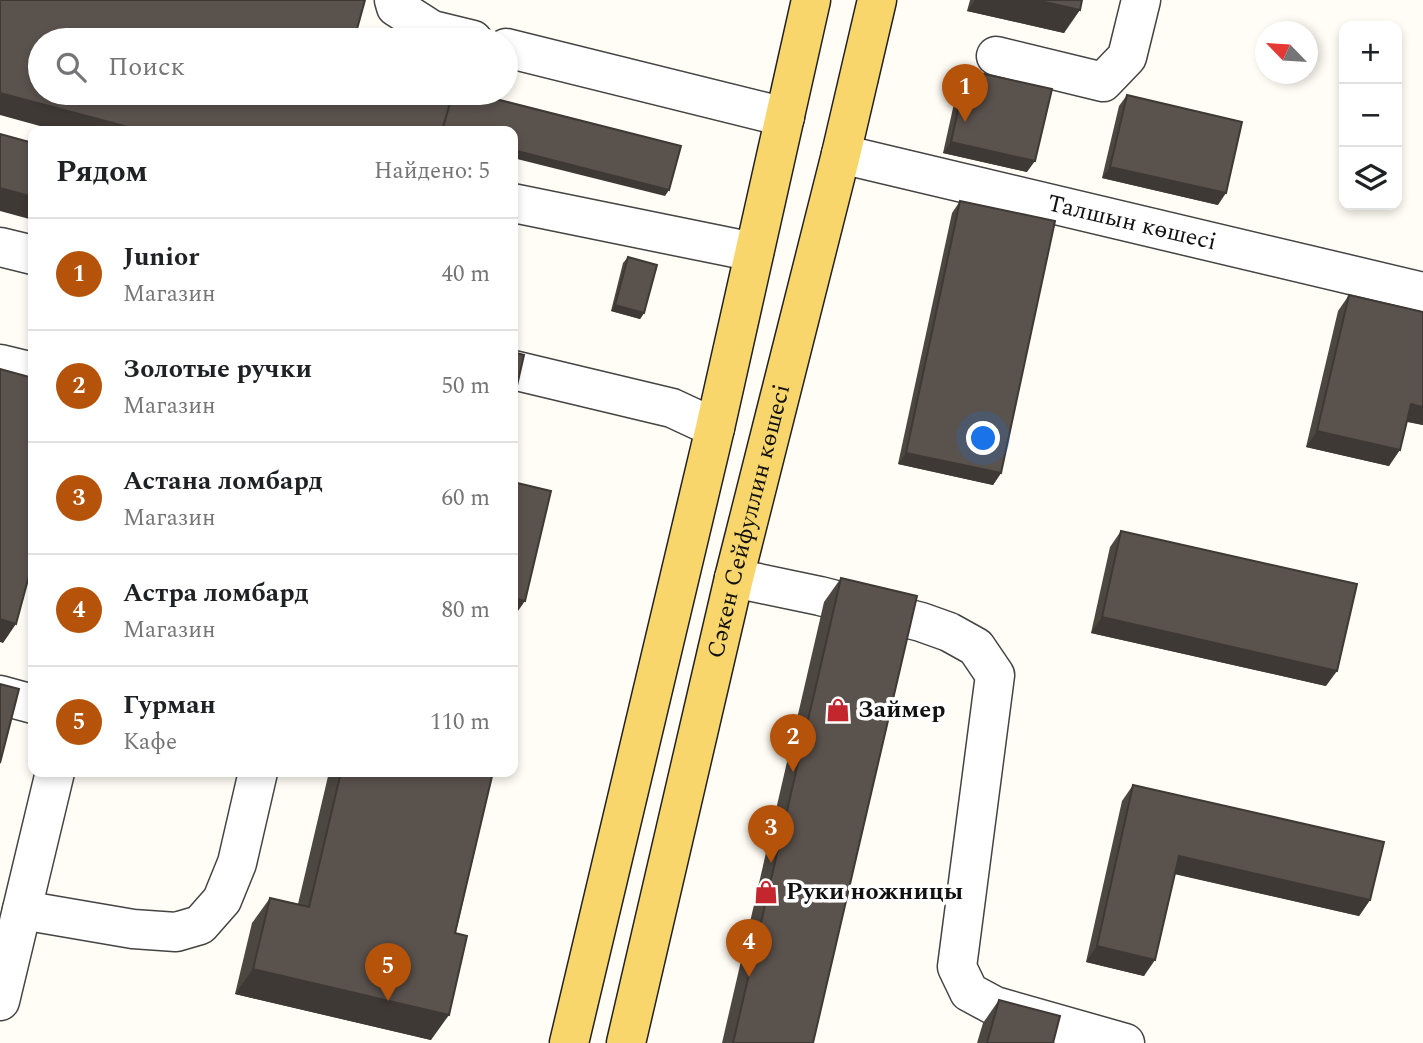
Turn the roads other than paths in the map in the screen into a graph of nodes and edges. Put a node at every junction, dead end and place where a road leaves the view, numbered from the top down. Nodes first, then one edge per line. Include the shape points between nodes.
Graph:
1 (394, 0) edge
2 (811, 0) edge
3 (877, 0) edge
4 (1142, 0) edge
5 (429, 28) edge
6 (518, 51) edge
7 (996, 56) dead end
8 (785, 117) junction
9 (841, 154) junction
10 (518, 204) edge
11 (0, 247) edge
12 (754, 252) junction
13 (28, 254) edge
14 (1423, 292) edge
15 (0, 363) edge
16 (28, 371) edge
17 (518, 371) edge
18 (715, 428) junction
19 (734, 578) junction
20 (0, 695) edge
21 (28, 703) edge
22 (54, 777) edge
23 (257, 777) edge
24 (22, 910) junction
25 (0, 1001) edge
26 (569, 1043) edge
27 (626, 1043) edge
28 (1125, 1043) edge

1 - 5 street via 396,7
2 - 8 main road
3 - 9 main road, Сәкен Сейфуллин көшесі
4 - 7 street via 1127,57 1103,82
6 - 8 street
8 - 12 main road
9 - 14 street, Талшын көшесі
9 - 19 main road, Сәкен Сейфуллин көшесі
10 - 12 street
11 - 13 street
12 - 18 main road
15 - 16 street
17 - 18 street via 672,408
18 - 26 main road
19 - 27 main road, Сәкен Сейфуллин көшесі
19 - 28 street via 921,622 976,647 995,675 957,967 969,992 995,1006
20 - 21 street
22 - 24 street
23 - 24 street via 237,863 222,900 200,925 176,932 133,929
24 - 25 street

